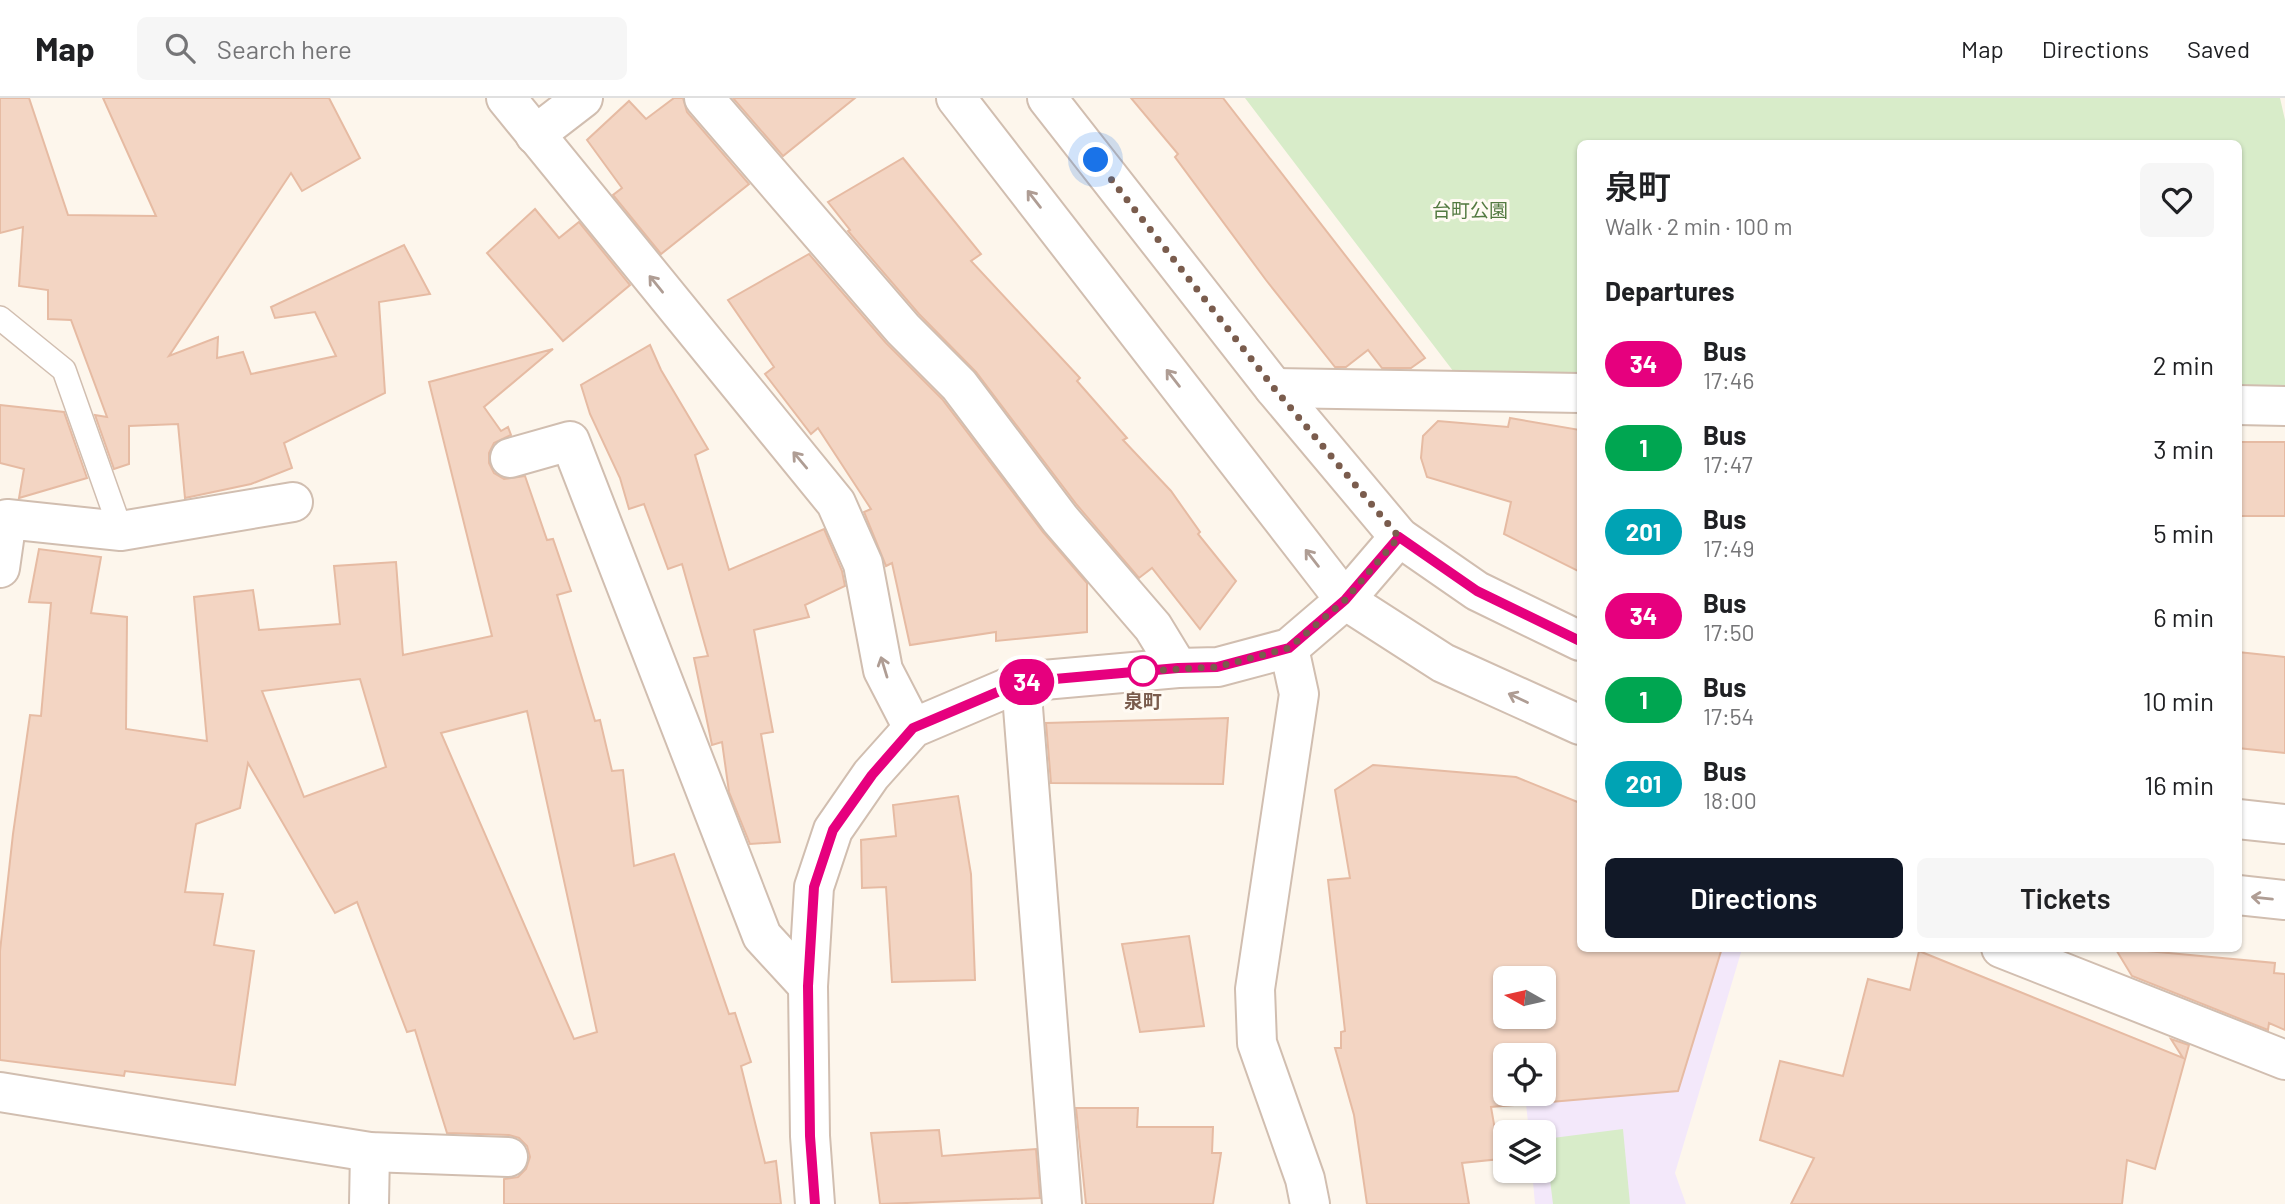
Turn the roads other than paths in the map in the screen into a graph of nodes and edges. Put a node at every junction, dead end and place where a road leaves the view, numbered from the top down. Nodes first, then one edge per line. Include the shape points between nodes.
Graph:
1 (506, 98) edge
2 (583, 98) edge
3 (704, 98) edge
4 (956, 98) edge
5 (1047, 98) edge
6 (536, 135) junction
7 (0, 318) edge
8 (1274, 388) junction
9 (1577, 393) edge
10 (2242, 405) edge
11 (2285, 406) edge
12 (510, 458) dead end
13 (293, 502) dead end
14 (4, 519) edge
15 (121, 531) junction
16 (1399, 537) junction
17 (0, 568) edge
18 (1345, 600) junction
19 (1577, 640) edge
20 (1289, 648) junction
21 (1178, 668) junction
22 (1021, 682) junction
23 (1577, 724) edge
24 (913, 728) junction
25 (2242, 819) edge
26 (2285, 824) edge
27 (2242, 895) edge
28 (2285, 900) edge
29 (2011, 952) edge
30 (808, 986) junction
31 (2285, 1060) edge
32 (0, 1092) edge
33 (370, 1152) junction
34 (508, 1157) dead end
35 (369, 1204) edge
36 (815, 1204) edge
37 (1062, 1204) edge
38 (1310, 1204) edge

1 - 6 street
2 - 6 street
3 - 21 street via 903,329 959,385 1060,519 1153,627
18 -> 4 street
5 - 8 street
24 -> 6 street via 883,670 863,564 836,503
7 - 15 lane via 64,370
8 - 9 street
8 - 16 street
10 - 11 street
12 - 30 street via 570,441 762,936
13 - 15 street
14 - 15 street
14 - 17 street
16 - 18 street
16 - 19 street via 1477,591
18 - 20 street
23 -> 18 street via 1443,663
20 - 21 street via 1217,667
20 - 38 street via 1299,694 1255,989 1257,1043
21 - 22 street
22 - 24 street
22 - 37 street
24 - 30 street via 833,830 814,887
25 - 26 street
28 -> 27 street
29 - 31 street
30 - 36 street via 798,1135
32 - 33 street
33 - 34 street
33 - 35 street

